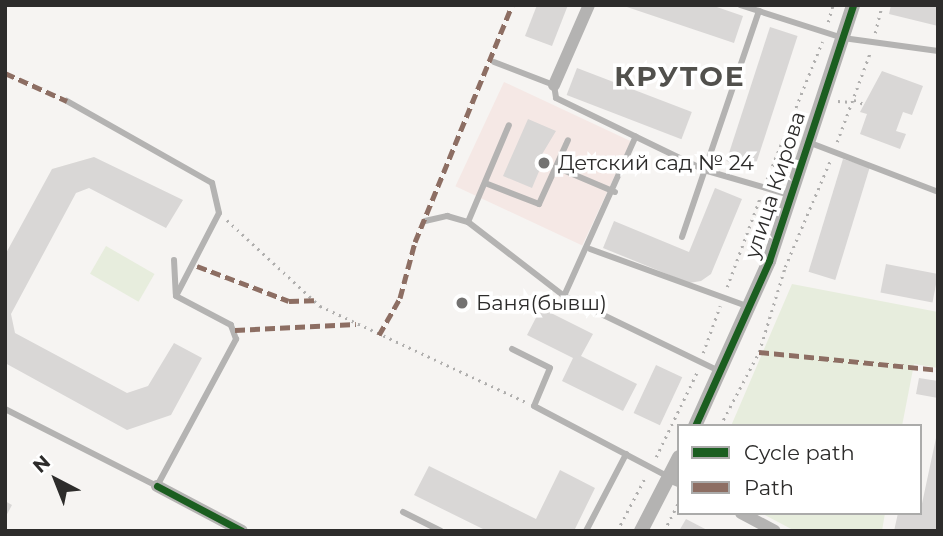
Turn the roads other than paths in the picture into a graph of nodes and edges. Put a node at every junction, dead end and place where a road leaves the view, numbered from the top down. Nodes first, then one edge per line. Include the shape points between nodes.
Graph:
1 (589, 5) edge
2 (740, 5) edge
3 (852, 5) edge
4 (759, 11) junction
5 (843, 38) junction
6 (938, 51) edge
7 (494, 62) dead end
8 (554, 85) junction
9 (67, 101) dead end
10 (509, 125) dead end
11 (636, 136) junction
12 (568, 139) dead end
13 (808, 142) junction
14 (556, 167) junction
15 (704, 170) junction
16 (485, 183) junction
17 (615, 192) junction
18 (938, 192) edge
19 (790, 195) junction
20 (425, 221) dead end
21 (468, 222) junction
22 (681, 237) dead end
23 (590, 248) junction
24 (174, 260) dead end
25 (176, 296) junction
26 (564, 296) junction
27 (750, 307) junction
28 (512, 349) dead end
29 (721, 372) junction
30 (5, 409) edge
31 (696, 424) edge
32 (626, 454) junction
33 (674, 479) edge
34 (157, 486) junction
35 (403, 512) dead end
36 (745, 515) edge
37 (242, 531) edge
38 (441, 531) edge
39 (586, 531) edge
40 (641, 531) edge
41 (775, 531) edge

1 - 8 street
2 - 4 lane
3 - 5 street, улица Кирова
4 - 5 lane
4 - 15 lane
5 - 6 lane
5 - 13 street, улица Кирова
7 - 8 lane
8 - 11 lane via 556,98
9 - 25 lane via 212,183 219,213
10 - 16 lane
11 - 15 lane
11 - 17 lane
12 - 14 lane
13 - 18 lane
13 - 19 street, улица Кирова
14 - 16 lane via 539,204
14 - 17 lane
15 - 19 lane
15 - 22 lane
16 - 21 lane
17 - 23 lane
19 - 27 street, улица Кирова
20 - 21 lane via 447,216
21 - 26 lane
23 - 26 lane
23 - 27 lane
24 - 25 lane
25 - 34 lane via 231,325 236,339
26 - 29 lane
27 - 29 street, улица Кирова
28 - 32 lane via 550,368 534,406
29 - 31 street, улица Кирова
30 - 34 lane
32 - 33 lane
32 - 39 lane
33 - 40 street
34 - 37 street
35 - 38 lane
36 - 41 street

